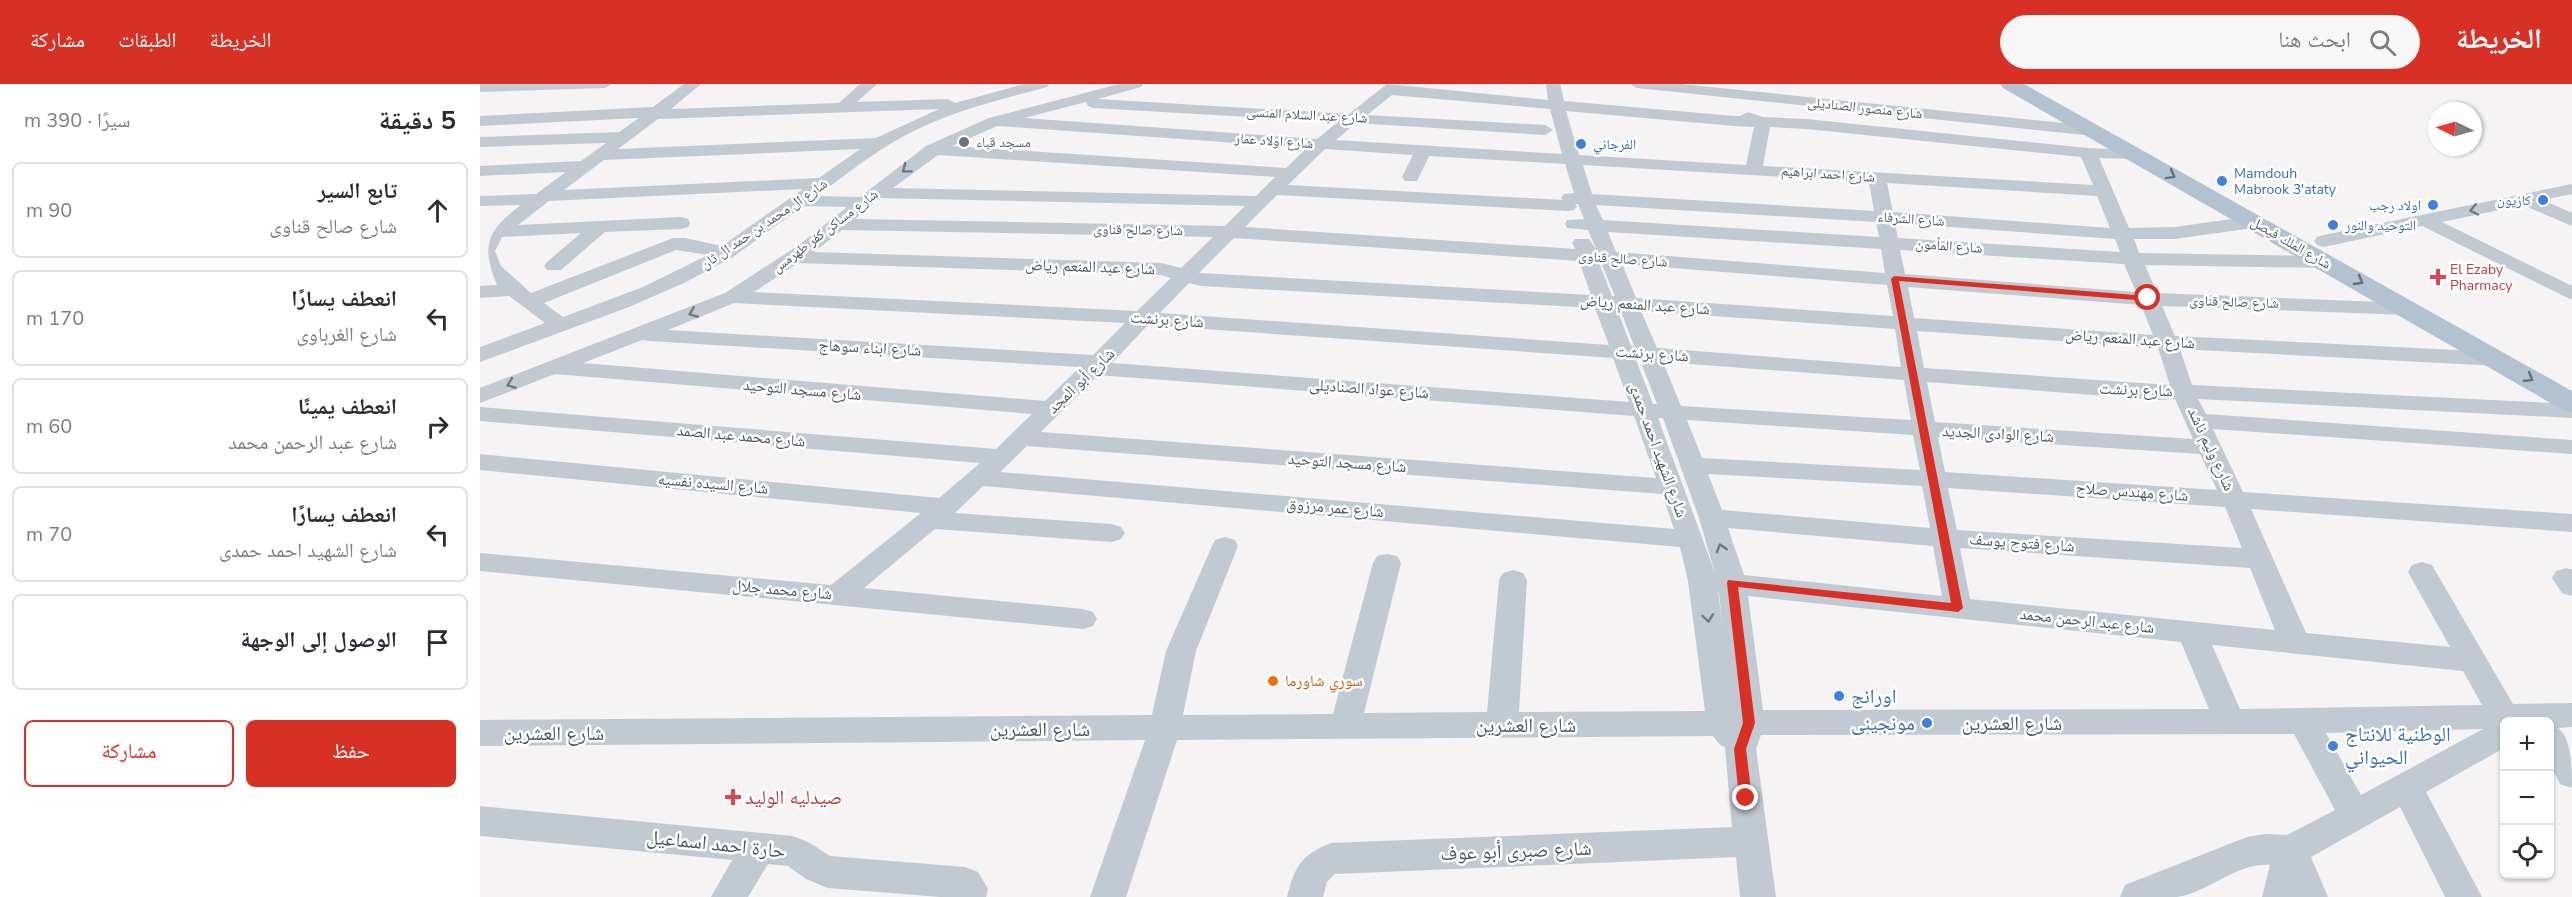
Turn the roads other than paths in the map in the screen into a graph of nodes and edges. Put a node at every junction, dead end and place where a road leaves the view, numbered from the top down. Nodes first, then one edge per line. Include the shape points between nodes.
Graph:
1 (605, 84) edge
2 (694, 84) edge
3 (870, 84) edge
4 (1042, 84) edge
5 (1136, 84) edge
6 (1637, 84) edge
7 (1642, 84) edge
8 (1800, 84) edge
9 (2010, 84) edge
10 (480, 87) edge
11 (1393, 87) edge
12 (1696, 87) edge
13 (1114, 90) junction
14 (1761, 90) edge
15 (1547, 94) edge
16 (552, 97) dead end
17 (2051, 98) edge
18 (480, 99) edge
19 (1794, 100) junction
20 (1069, 101) junction
21 (970, 103) junction
22 (844, 107) junction
23 (1679, 109) dead end
24 (762, 110) junction
25 (1362, 112) junction
26 (654, 113) junction
27 (480, 121) edge
28 (995, 121) junction
29 (1763, 123) junction
30 (1545, 130) junction
31 (900, 132) junction
32 (2093, 133) junction
33 (623, 137) junction
34 (950, 140) junction
35 (480, 142) edge
36 (880, 143) junction
37 (1321, 144) junction
38 (724, 149) junction
39 (932, 150) junction
40 (1423, 150) junction
41 (1563, 158) junction
42 (591, 161) junction
43 (1733, 168) junction
44 (1754, 169) junction
45 (480, 171) edge
46 (1290, 173) junction
47 (1411, 177) dead end
48 (1877, 177) junction
49 (825, 183) junction
50 (2572, 189) edge
51 (2104, 191) junction
52 (1267, 195) junction
53 (543, 197) junction
54 (871, 197) junction
55 (2525, 199) junction
56 (480, 201) edge
57 (801, 201) junction
58 (1732, 208) junction
59 (1578, 211) junction
60 (1883, 217) junction
61 (2424, 220) junction
62 (2572, 220) edge
63 (2254, 222) junction
64 (681, 223) dead end
65 (1065, 223) junction
66 (838, 224) junction
67 (600, 227) junction
68 (1229, 232) junction
69 (2121, 234) junction
70 (488, 240) edge
71 (1888, 242) junction
72 (2324, 251) junction
73 (726, 253) junction
74 (795, 257) junction
75 (1599, 257) junction
76 (2130, 258) junction
77 (1028, 265) junction
78 (554, 266) dead end
79 (1185, 277) junction
80 (1894, 279) junction
81 (480, 292) edge
82 (2572, 294) edge
83 (520, 296) junction
84 (732, 297) junction
85 (2148, 298) junction
86 (1616, 303) junction
87 (2408, 309) junction
88 (1145, 318) junction
89 (560, 324) junction
90 (1904, 324) junction
91 (640, 334) junction
92 (2167, 342) junction
93 (504, 345) junction
94 (480, 346) edge
95 (1622, 352) junction
96 (1649, 354) junction
97 (480, 355) edge
98 (2497, 359) junction
99 (1098, 365) junction
100 (552, 368) junction
101 (1913, 374) junction
102 (2572, 378) edge
103 (2183, 391) junction
104 (480, 396) edge
105 (2572, 403) edge
106 (1052, 409) junction
107 (1644, 410) junction
108 (2572, 411) edge
109 (1672, 412) junction
110 (480, 414) edge
111 (2198, 422) junction
112 (1924, 430) junction
113 (1022, 438) junction
114 (2209, 447) junction
115 (2572, 447) edge
116 (1002, 458) junction
117 (480, 462) edge
118 (1692, 465) junction
119 (979, 478) junction
120 (1933, 479) junction
121 (1672, 487) junction
122 (2234, 499) junction
123 (938, 514) junction
124 (1712, 518) junction
125 (2572, 523) edge
126 (1112, 533) dead end
127 (1944, 538) junction
128 (1691, 539) junction
129 (1225, 546) dead end
130 (2259, 559) junction
131 (480, 562) edge
132 (1387, 563) dead end
133 (2422, 572) dead end
134 (1513, 580) dead end
135 (1702, 581) junction
136 (1732, 583) junction
137 (837, 595) junction
138 (1958, 608) junction
139 (1083, 619) dead end
140 (2192, 632) junction
141 (2296, 644) junction
142 (2472, 662) junction
143 (2572, 715) edge
144 (2521, 717) edge
145 (2554, 719) edge
146 (2303, 721) junction
147 (2230, 722) junction
148 (2500, 724) edge
149 (1502, 725) junction
150 (1345, 726) junction
151 (1165, 728) junction
152 (1737, 732) junction
153 (480, 733) edge
154 (2500, 738) edge
155 (2554, 754) edge
156 (2572, 774) edge
157 (2406, 787) junction
158 (2356, 817) junction
159 (480, 821) edge
160 (1750, 841) junction
161 (759, 847) junction
162 (2291, 851) junction
163 (729, 897) edge
164 (968, 897) edge
165 (1108, 897) edge
166 (1305, 897) edge
167 (1758, 897) edge
168 (2138, 897) edge
169 (2280, 897) edge
170 (2310, 897) edge
171 (2464, 897) edge

1 - 10 street
2 - 26 street
3 - 22 street
4 - 21 street, شارع ال محمد بن حمد ال ثان
5 - 13 street, شارع مساكن كفر طهرمس
6 - 7 street, شارع منصور الصناديلى
7 - 12 street, شارع منصور الصناديلى
8 - 19 street
9 - 17 main road, شارع الملك فيصل
11 - 15 street
11 - 25 street, شارع أبو المجد
12 - 14 street, شارع منصور الصناديلى
13 - 20 street, شارع مساكن كفر طهرمس
13 - 25 street
14 - 19 street, شارع منصور الصناديلى
15 - 29 street
15 - 30 street, شارع الشهيد احمد حمدى
15 - 41 street, شارع الشهيد احمد حمدى
16 - 18 street
17 - 32 main road, شارع الملك فيصل
19 - 32 street, شارع منصور الصناديلى
20 - 25 street, شارع عبد السلام المنسى
20 - 28 street, شارع مساكن كفر طهرمس
21 - 22 street
21 - 31 street, شارع ال محمد بن حمد ال ثان
22 - 24 street
23 - 29 street via 1746,116
24 - 26 street
24 - 38 street
25 - 30 street, شارع عبد السلام المنسى
25 - 37 street, شارع أبو المجد
26 - 27 street
26 - 33 street
28 - 34 street, شارع مساكن كفر طهرمس
28 - 37 street, شارع اولاد عمار
29 - 32 street via 1879,131
29 - 44 street
30 - 41 street, شارع الشهيد احمد حمدى
31 - 34 street
31 - 36 street, شارع ال محمد بن حمد ال ثان
32 - 51 street, شارع وليم ناشد
32 -> 63 main road, شارع الملك فيصل
32 - 72 main road, شارع الملك فيصل
33 - 35 street
33 - 42 street
34 - 39 street, شارع مساكن كفر طهرمس
36 - 38 street
36 - 49 street, شارع ال محمد بن حمد ال ثان
37 - 40 street, شارع اولاد عمار
37 - 46 street, شارع أبو المجد
38 - 42 street
39 - 46 street
39 -> 54 street, شارع مساكن كفر طهرمس
40 - 41 street, شارع اولاد عمار
40 - 47 street
41 - 43 street, شارع احمد ابراهيم
41 - 59 street, شارع الشهيد احمد حمدى
42 - 45 street
42 - 53 street
43 - 44 street, شارع احمد ابراهيم
43 - 58 street
44 - 48 street, شارع احمد ابراهيم
46 - 52 street, شارع أبو المجد
48 - 51 street, شارع احمد ابراهيم
48 - 60 street
49 - 53 street
49 - 57 street, شارع ال محمد بن حمد ال ثان
50 - 55 street, شارع المأمون
51 - 69 street, شارع وليم ناشد
52 - 54 street, شارع الشرفاء
52 - 59 street, شارع الشرفاء
52 - 68 street, شارع أبو المجد
53 - 56 street
53 - 70 street
54 - 57 street, شارع الشرفاء
54 - 66 street, شارع مساكن كفر طهرمس
55 -> 61 street, شارع المأمون
55 - 62 street
57 - 73 street, شارع ال محمد بن حمد ال ثان
58 - 59 street, شارع الشرفاء
58 - 60 street, شارع الشرفاء
59 - 71 street, شارع المأمون
59 - 75 street, شارع الشهيد احمد حمدى
60 - 69 street, شارع الشرفاء
60 - 71 street
61 - 72 street, شارع المأمون
61 - 82 street
63 - 69 street, شارع الشرفاء via 2174,233
63 - 72 main road, شارع الملك فيصل
64 - 67 street
65 - 66 street, شارع صالح قناوى
65 - 68 street, شارع صالح قناوى
65 - 77 street
66 - 74 street, شارع مساكن كفر طهرمس
67 - 70 street
67 - 78 street
68 - 75 street, شارع صالح قناوى
68 - 79 street, شارع أبو المجد
69 - 76 street, شارع وليم ناشد
70 - 83 street via 484,254 489,263
71 - 76 street, شارع المأمون
71 - 80 street
72 - 76 street, شارع المأمون via 2183,261
72 -> 87 main road, شارع الملك فيصل
72 - 102 main road, شارع الملك فيصل
73 - 83 street via 674,244
73 - 89 street, شارع ال محمد بن حمد ال ثان via 677,280
74 - 77 street, شارع عبد المنعم رياض
74 - 84 street, شارع مساكن كفر طهرمس
75 - 80 street, شارع صالح قناوى
75 - 86 street, شارع الشهيد احمد حمدى
76 - 85 street, شارع وليم ناشد
77 - 79 street, شارع عبد المنعم رياض via 1161,269
79 - 86 street, شارع عبد المنعم رياض
79 - 88 street, شارع أبو المجد
80 - 85 street, شارع صالح قناوى
80 - 90 street
81 - 83 street
83 - 89 street
84 - 88 street, شارع برنشت
84 -> 91 street, شارع مساكن كفر طهرمس
85 - 87 street, شارع صالح قناوى
85 - 92 street, شارع وليم ناشد
86 - 90 street, شارع عبد المنعم رياض
86 - 95 street, شارع الشهيد احمد حمدى
86 - 96 street, شارع الشهيد احمد حمدى
87 - 98 main road, شارع الملك فيصل
88 - 95 street, شارع برنشت
88 - 99 street, شارع أبو المجد
89 - 93 street, شارع ال محمد بن حمد ال ثان
90 - 92 street, شارع عبد المنعم رياض
90 - 101 street
91 - 99 street, شارع ابناء سوهاج
91 - 100 street, شارع مساكن كفر طهرمس
92 - 98 street, شارع عبد المنعم رياض
92 - 103 street, شارع وليم ناشد
93 - 94 street
93 - 97 street, شارع ال محمد بن حمد ال ثان
95 - 96 street, شارع برنشت
95 - 107 street, شارع الشهيد احمد حمدى
96 - 101 street, شارع برنشت
96 - 109 street, شارع الشهيد احمد حمدى
98 -> 105 main road, شارع الملك فيصل
99 - 106 street, شارع أبو المجد
99 - 107 street, شارع عواد الصناديلى
100 -> 104 street, شارع مساكن كفر طهرمس
100 - 106 street, شارع مسجد التوحيد
101 - 103 street, شارع برنشت via 2159,393
101 - 112 street
103 - 108 street, شارع برنشت
103 - 111 street, شارع وليم ناشد
106 - 113 street, شارع أبو المجد
107 - 109 street, شارع الوادى الجديد
107 - 121 street, شارع الشهيد احمد حمدى
109 - 112 street, شارع الوادى الجديد
109 - 118 street, شارع الشهيد احمد حمدى
110 - 116 street, شارع محمد عبد الصمد
111 - 114 street, شارع وليم ناشد
111 - 115 street
112 - 114 street, شارع الوادى الجديد
112 - 120 street
113 - 116 street, شارع أبو المجد
113 - 121 street, شارع مسجد التوحيد
114 - 122 street, شارع وليم ناشد
116 - 119 street, شارع أبو المجد
117 - 123 street, شارع السيده نفسيه
118 - 120 street, شارع مهندس صلاح
118 - 124 street, شارع الشهيد احمد حمدى
119 - 123 street, شارع أبو المجد
119 - 128 street, شارع عمر مرزوق
120 - 122 street, شارع مهندس صلاح
120 - 127 street
121 - 128 street, شارع الشهيد احمد حمدى
122 - 125 street, شارع مهندس صلاح
122 - 130 street, شارع وليم ناشد
123 - 126 street, شارع السيده نفسيه
123 - 137 street, شارع أبو المجد
124 - 127 street, شارع فتوح يوسف
136 -> 124 street, شارع الشهيد احمد حمدى
127 - 130 street, شارع فتوح يوسف
127 - 138 street
128 - 135 street, شارع الشهيد احمد حمدى
129 - 151 street via 1181,651
130 - 141 street, شارع وليم ناشد
131 - 137 street, شارع محمد جلال
132 - 150 street
133 - 142 street
134 - 149 street
135 - 136 street, شارع عبد الرحمن محمد
135 -> 152 street, شارع الشهيد احمد حمدى
136 - 138 street, شارع عبد الرحمن محمد
136 - 152 street, شارع الشهيد احمد حمدى
137 - 139 street, شارع محمد جلال
138 - 140 street, شارع عبد الرحمن محمد
140 - 141 street, شارع عبد الرحمن محمد
140 - 147 street
141 - 142 street, شارع عبد الرحمن محمد
142 - 144 street
143 - 145 street, شارع العشرين
146 - 147 street, شارع العشرين
146 - 148 street, شارع العشرين
146 - 158 street
147 - 152 street, شارع العشرين
149 - 150 street, شارع العشرين
149 - 152 street, شارع العشرين
150 - 151 street, شارع العشرين
151 - 153 street, شارع العشرين
151 - 165 street
152 - 160 street, شارع الشهيد احمد حمدى
154 - 157 street
155 - 156 street
157 - 158 street
157 - 171 street
158 - 162 street
159 - 161 street, حارة احمد اسماعيل
160 - 166 street, شارع صبرى أبو عوف via 1330,859 1317,865
160 - 167 street, شارع الشهيد احمد حمدى
161 - 163 street
161 - 164 street, حارة احمد اسماعيل via 793,851 828,872 965,883 970,890
162 - 168 street via 2247,852
162 - 169 street
162 - 170 street

